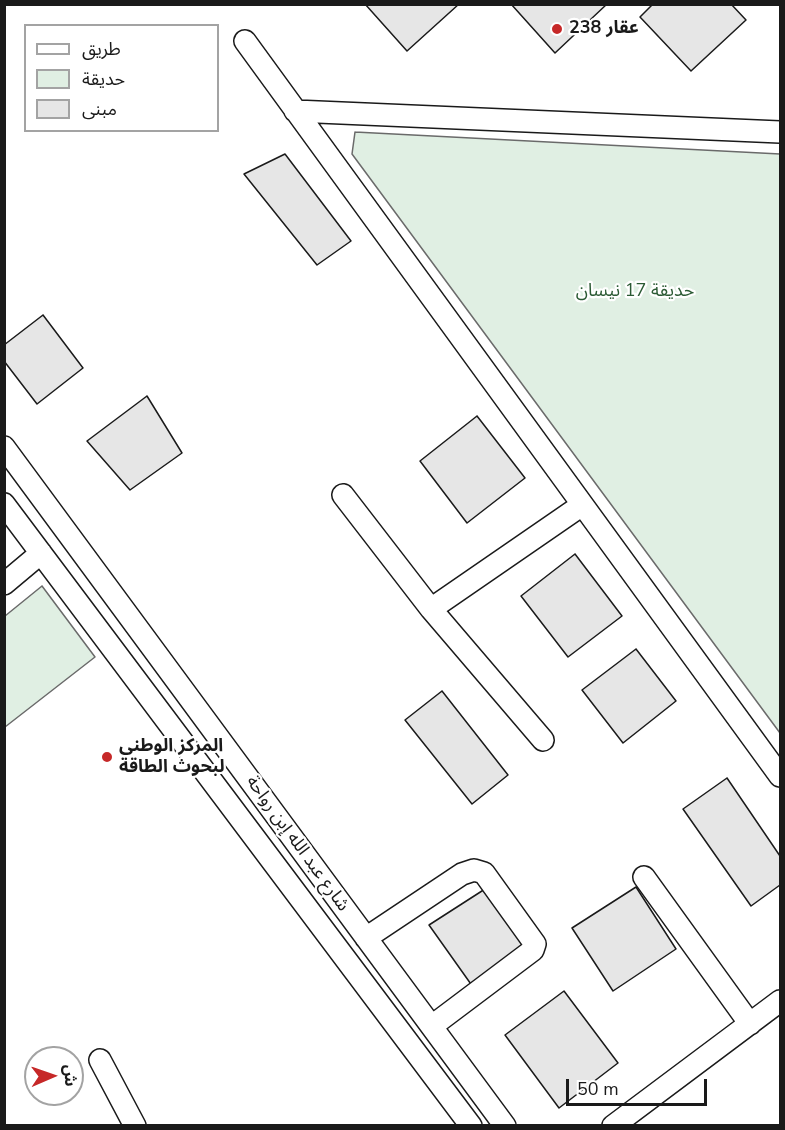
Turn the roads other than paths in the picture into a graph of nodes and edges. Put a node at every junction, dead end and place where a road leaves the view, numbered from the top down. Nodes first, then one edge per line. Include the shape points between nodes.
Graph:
1 (245, 41) dead end
2 (294, 111) junction
3 (780, 132) edge
4 (4, 447) edge
5 (343, 495) dead end
6 (4, 504) edge
7 (582, 505) junction
8 (41, 553) junction
9 (4, 584) edge
10 (431, 609) junction
11 (543, 740) dead end
12 (780, 776) edge
13 (644, 877) dead end
14 (366, 938) junction
15 (780, 1001) edge
16 (750, 1024) junction
17 (432, 1026) junction
18 (100, 1060) dead end
19 (135, 1125) edge
20 (471, 1125) edge
21 (505, 1125) edge
22 (614, 1125) edge

1 - 2 street
2 - 3 street
2 - 7 street
4 - 14 street, شارع عبد الله إبن رواحة
5 - 10 street
6 - 8 street, شارع عبد الله إبن رواحة
7 - 10 street
7 - 12 street
8 - 9 street
8 - 20 street, شارع عبد الله إبن رواحة
10 - 11 street
13 - 16 street
14 - 17 street, شارع عبد الله إبن رواحة
14 - 17 street via 462,874 474,870 484,873 535,944 533,950
15 - 16 street
16 - 22 street
17 - 21 street, شارع عبد الله إبن رواحة
18 - 19 street

